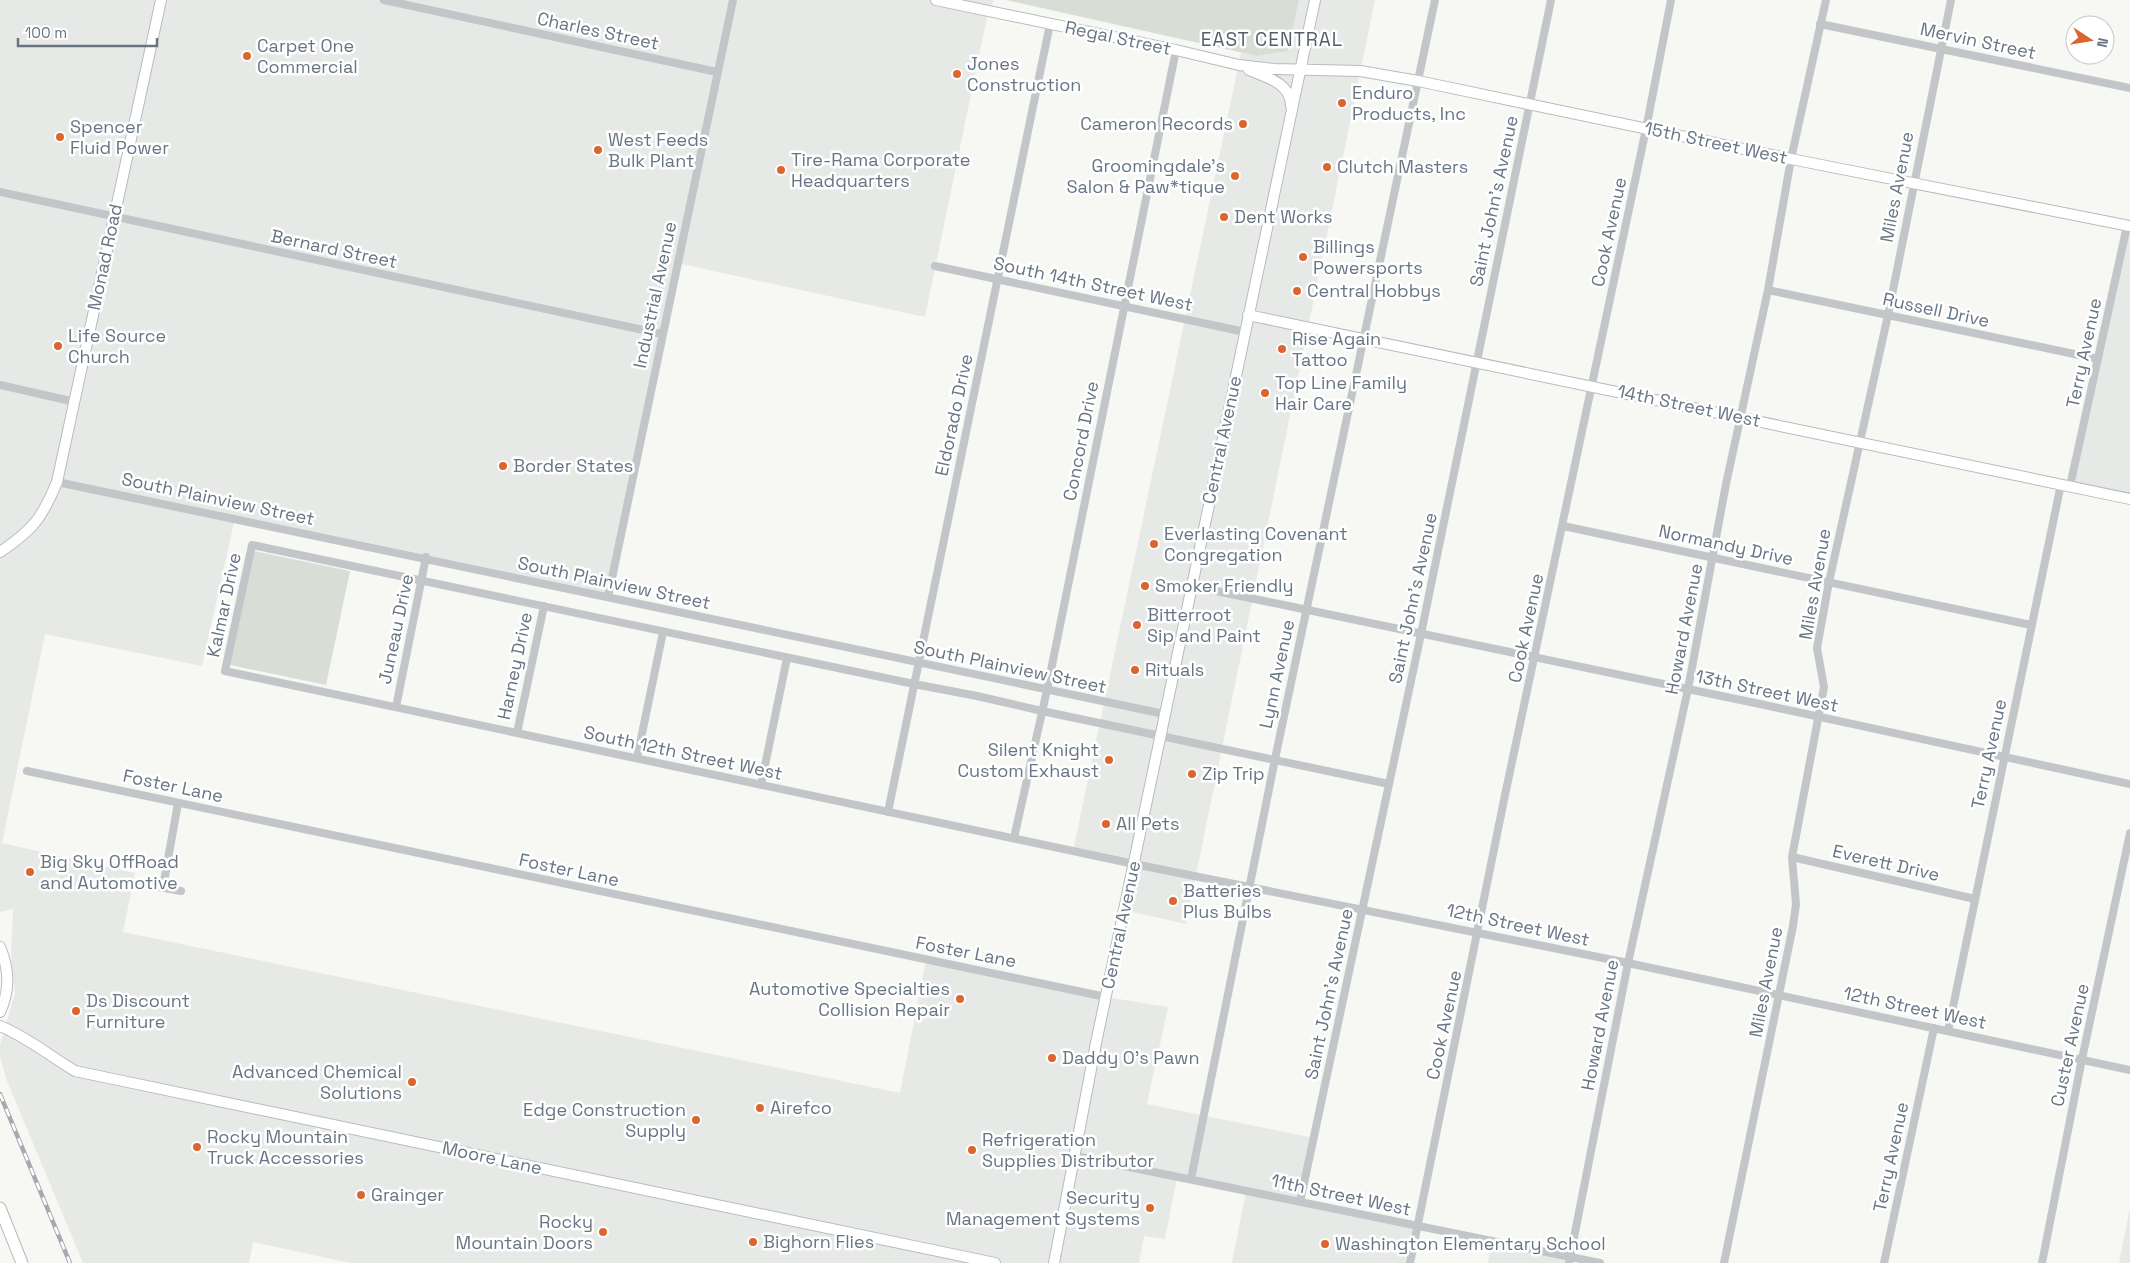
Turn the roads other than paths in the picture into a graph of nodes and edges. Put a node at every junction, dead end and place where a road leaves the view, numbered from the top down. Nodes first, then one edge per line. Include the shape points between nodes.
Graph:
1 (161, 0) edge
2 (384, 0) edge
3 (733, 0) edge
4 (936, 0) edge
5 (1315, 0) edge
6 (1435, 0) edge
7 (1551, 0) edge
8 (1671, 0) edge
9 (1826, 0) edge
10 (1951, 0) edge
11 (1050, 24) junction
12 (1820, 24) junction
13 (1940, 49) junction
14 (1176, 50) junction
15 (1239, 65) junction
16 (1300, 69) junction
17 (717, 72) junction
18 (1418, 81) junction
19 (2130, 88) edge
20 (1530, 105) junction
21 (1291, 115) junction
22 (1646, 129) junction
23 (1791, 159) junction
24 (1913, 183) junction
25 (0, 192) edge
26 (114, 218) junction
27 (2128, 226) edge
28 (935, 266) dead end
29 (997, 278) junction
30 (1768, 290) junction
31 (1124, 306) junction
32 (1888, 315) junction
33 (1248, 316) junction
34 (1245, 332) junction
35 (662, 334) junction
36 (1363, 338) junction
37 (2098, 359) junction
38 (1475, 363) junction
39 (0, 386) edge
40 (1592, 386) junction
41 (75, 402) junction
42 (1741, 417) junction
43 (1860, 442) junction
44 (57, 482) junction
45 (2066, 485) junction
46 (2130, 498) edge
47 (1563, 526) junction
48 (252, 545) joint
49 (0, 552) edge
50 (426, 557) junction
51 (1714, 558) junction
52 (422, 581) junction
53 (1829, 582) junction
54 (1192, 586) junction
55 (608, 597) junction
56 (544, 606) junction
57 (1306, 610) junction
58 (2031, 625) junction
59 (663, 632) junction
60 (1421, 634) junction
61 (1536, 657) junction
62 (788, 658) junction
63 (918, 664) junction
64 (225, 671) joint
65 (914, 684) junction
66 (1688, 689) junction
67 (1047, 690) junction
68 (396, 707) junction
69 (1042, 711) junction
70 (1164, 714) junction
71 (1819, 718) junction
72 (517, 733) junction
73 (1160, 736) junction
74 (638, 758) junction
75 (2004, 758) junction
76 (1275, 759) junction
77 (27, 771) dead end
78 (1389, 784) junction
79 (2130, 784) edge
80 (761, 785) junction
81 (178, 803) junction
82 (888, 812) junction
83 (2130, 833) edge
84 (1014, 838) junction
85 (1792, 857) junction
86 (1134, 864) junction
87 (143, 884) dead end
88 (1249, 886) junction
89 (163, 887) junction
90 (181, 891) dead end
91 (1975, 898) junction
92 (1363, 909) junction
93 (1478, 932) junction
94 (0, 947) edge
95 (1628, 963) junction
96 (1780, 994) junction
97 (1106, 997) junction
98 (0, 1012) edge
99 (0, 1026) edge
100 (1934, 1028) junction
101 (1948, 1030) junction
102 (2082, 1059) junction
103 (2130, 1070) edge
104 (1076, 1156) junction
105 (1191, 1179) junction
106 (1300, 1202) junction
107 (0, 1208) edge
108 (1418, 1226) junction
109 (1570, 1260) edge
110 (22, 1263) edge
111 (995, 1263) edge
112 (1054, 1263) edge
113 (1410, 1263) edge
114 (1600, 1263) edge
115 (1724, 1263) edge
116 (1884, 1263) edge
117 (2042, 1263) edge

1 - 26 street, Monad Road
2 - 17 street, Charles Street
3 - 17 street, Industrial Avenue
4 - 11 street, Regal Street
5 - 16 street, Central Avenue
6 - 18 street, Lynn Avenue
7 - 20 street, Saint John's Avenue
8 - 22 street, Cook Avenue
9 - 12 street, Howard Avenue
10 - 13 street, Miles Avenue
11 - 14 street, Regal Street
11 - 29 street, Eldorado Drive
12 - 13 street, Mervin Street
12 - 23 street, Howard Avenue
13 - 19 street, Mervin Street
13 - 24 street, Miles Avenue
14 - 15 street, Regal Street
14 - 31 street, Concord Drive
15 - 16 street, Regal Street
15 - 21 street via 1284,88 1290,96
16 - 18 street, 15th Street West via 1360,70
16 - 21 street, Central Avenue
17 - 35 street, Industrial Avenue
18 - 20 street, 15th Street West
18 - 36 street, Lynn Avenue
20 - 22 street, 15th Street West
20 - 38 street, Saint John's Avenue
21 - 33 street, Central Avenue
22 - 23 street, 15th Street West
22 - 40 street, Cook Avenue
23 - 24 street, 15th Street West
23 - 30 street, Howard Avenue
24 - 27 street, 15th Street West
24 - 32 street, Miles Avenue
25 - 26 street, Bernard Street
26 - 35 street, Bernard Street
26 - 41 street, Monad Road
27 - 37 street, Terry Avenue
28 - 29 street, South 14th Street West
29 - 31 street, South 14th Street West
29 - 63 street, Eldorado Drive
30 - 32 street, Russell Drive
30 - 42 street, Howard Avenue
31 - 34 street, South 14th Street West
31 - 67 street, Concord Drive
32 - 37 street, Russell Drive
32 - 43 street, Miles Avenue
33 - 34 street, Central Avenue
33 - 36 street, 14th Street West
34 - 54 street, Central Avenue
35 - 55 street, Industrial Avenue
36 - 38 street, 14th Street West
36 - 57 street, Lynn Avenue
37 - 45 street, Terry Avenue
38 - 40 street, 14th Street West
38 - 60 street, Saint John's Avenue
39 - 41 street
40 - 42 street, 14th Street West
40 - 47 street, Cook Avenue
41 - 44 street, Monad Road
42 - 43 street, 14th Street West
42 - 51 street, Howard Avenue
43 - 45 street, 14th Street West
43 - 53 street, Miles Avenue
44 - 49 street, Monad Road via 38,521 22,538
44 - 50 street, South Plainview Street
45 - 46 street, 14th Street West
45 - 58 street, Terry Avenue
47 - 51 street, Normandy Drive
47 - 61 street, Cook Avenue
48 - 52 street, South Plainview Street
48 - 64 street, Kalmar Drive
50 - 52 street, Juneau Drive
50 - 55 street, South Plainview Street
51 - 53 street, Normandy Drive
51 - 66 street, Howard Avenue
52 - 56 street, South Plainview Street
52 - 68 street, Juneau Drive
53 - 58 street, Normandy Drive
53 - 71 street, Miles Avenue via 1817,648 1824,687
54 - 57 street, 13th Street West
54 - 70 street, Central Avenue
55 - 63 street, South Plainview Street
56 - 59 street, South Plainview Street
56 - 72 street, Harney Drive
57 - 60 street, 13th Street West
57 - 76 street, Lynn Avenue
58 - 75 street, Terry Avenue
59 - 62 street, South Plainview Street
59 - 74 street
60 - 61 street, 13th Street West
60 - 78 street, Saint John's Avenue
61 - 66 street, 13th Street West
61 - 93 street, Cook Avenue
62 - 65 street, South Plainview Street
62 - 80 street
63 - 65 street, Eldorado Drive
63 - 67 street, South Plainview Street
64 - 68 street, South 12th Street West
65 - 69 street, South Plainview Street
65 - 82 street, Eldorado Drive
66 - 71 street, 13th Street West
66 - 95 street, Howard Avenue
67 - 69 street, Concord Drive
67 - 70 street, South Plainview Street
68 - 72 street, South 12th Street West
69 - 73 street, South Plainview Street
69 - 84 street, Concord Drive
70 - 73 street, Central Avenue
71 - 75 street, 13th Street West
71 - 85 street, Miles Avenue
72 - 74 street, South 12th Street West
73 - 76 street, South Plainview Street
73 - 86 street, Central Avenue
74 - 80 street, South 12th Street West
75 - 79 street, 13th Street West
75 - 91 street, Terry Avenue
76 - 78 street, South Plainview Street
76 - 88 street, Lynn Avenue
77 - 81 street, Foster Lane
78 - 92 street, Saint John's Avenue
80 - 82 street, South 12th Street West
81 - 89 street
81 - 97 street, Foster Lane
82 - 84 street, South 12th Street West
83 - 102 street, Custer Avenue
84 - 86 street, South 12th Street West
85 - 91 street, Everett Drive
85 - 96 street, Miles Avenue via 1796,904
86 - 88 street, 12th Street West
86 - 97 street, Central Avenue
87 - 89 street
88 - 92 street, 12th Street West
88 - 105 street, Lynn Avenue
89 - 90 street
91 - 101 street, Terry Avenue
92 - 93 street, 12th Street West
92 - 106 street, Saint John's Avenue
93 - 95 street, 12th Street West
93 - 108 street, Cook Avenue
94 - 98 street via 8,988
95 - 96 street, 12th Street West
95 - 109 street, Howard Avenue
96 - 100 street, 12th Street West
96 - 115 street, Miles Avenue
97 - 104 street, Central Avenue
99 - 111 street, Moore Lane via 15,1032 75,1071
100 - 101 street, 12th Street West
100 - 116 street, Terry Avenue
101 - 102 street, 12th Street West
102 - 103 street, 12th Street West
102 - 117 street, Custer Avenue
104 - 105 street, 11th Street West
104 - 112 street, Central Avenue
105 - 106 street, 11th Street West
106 - 108 street, 11th Street West
107 - 110 main road
108 - 109 street, 11th Street West
108 - 113 street, Cook Avenue
109 - 114 street, 11th Street West

